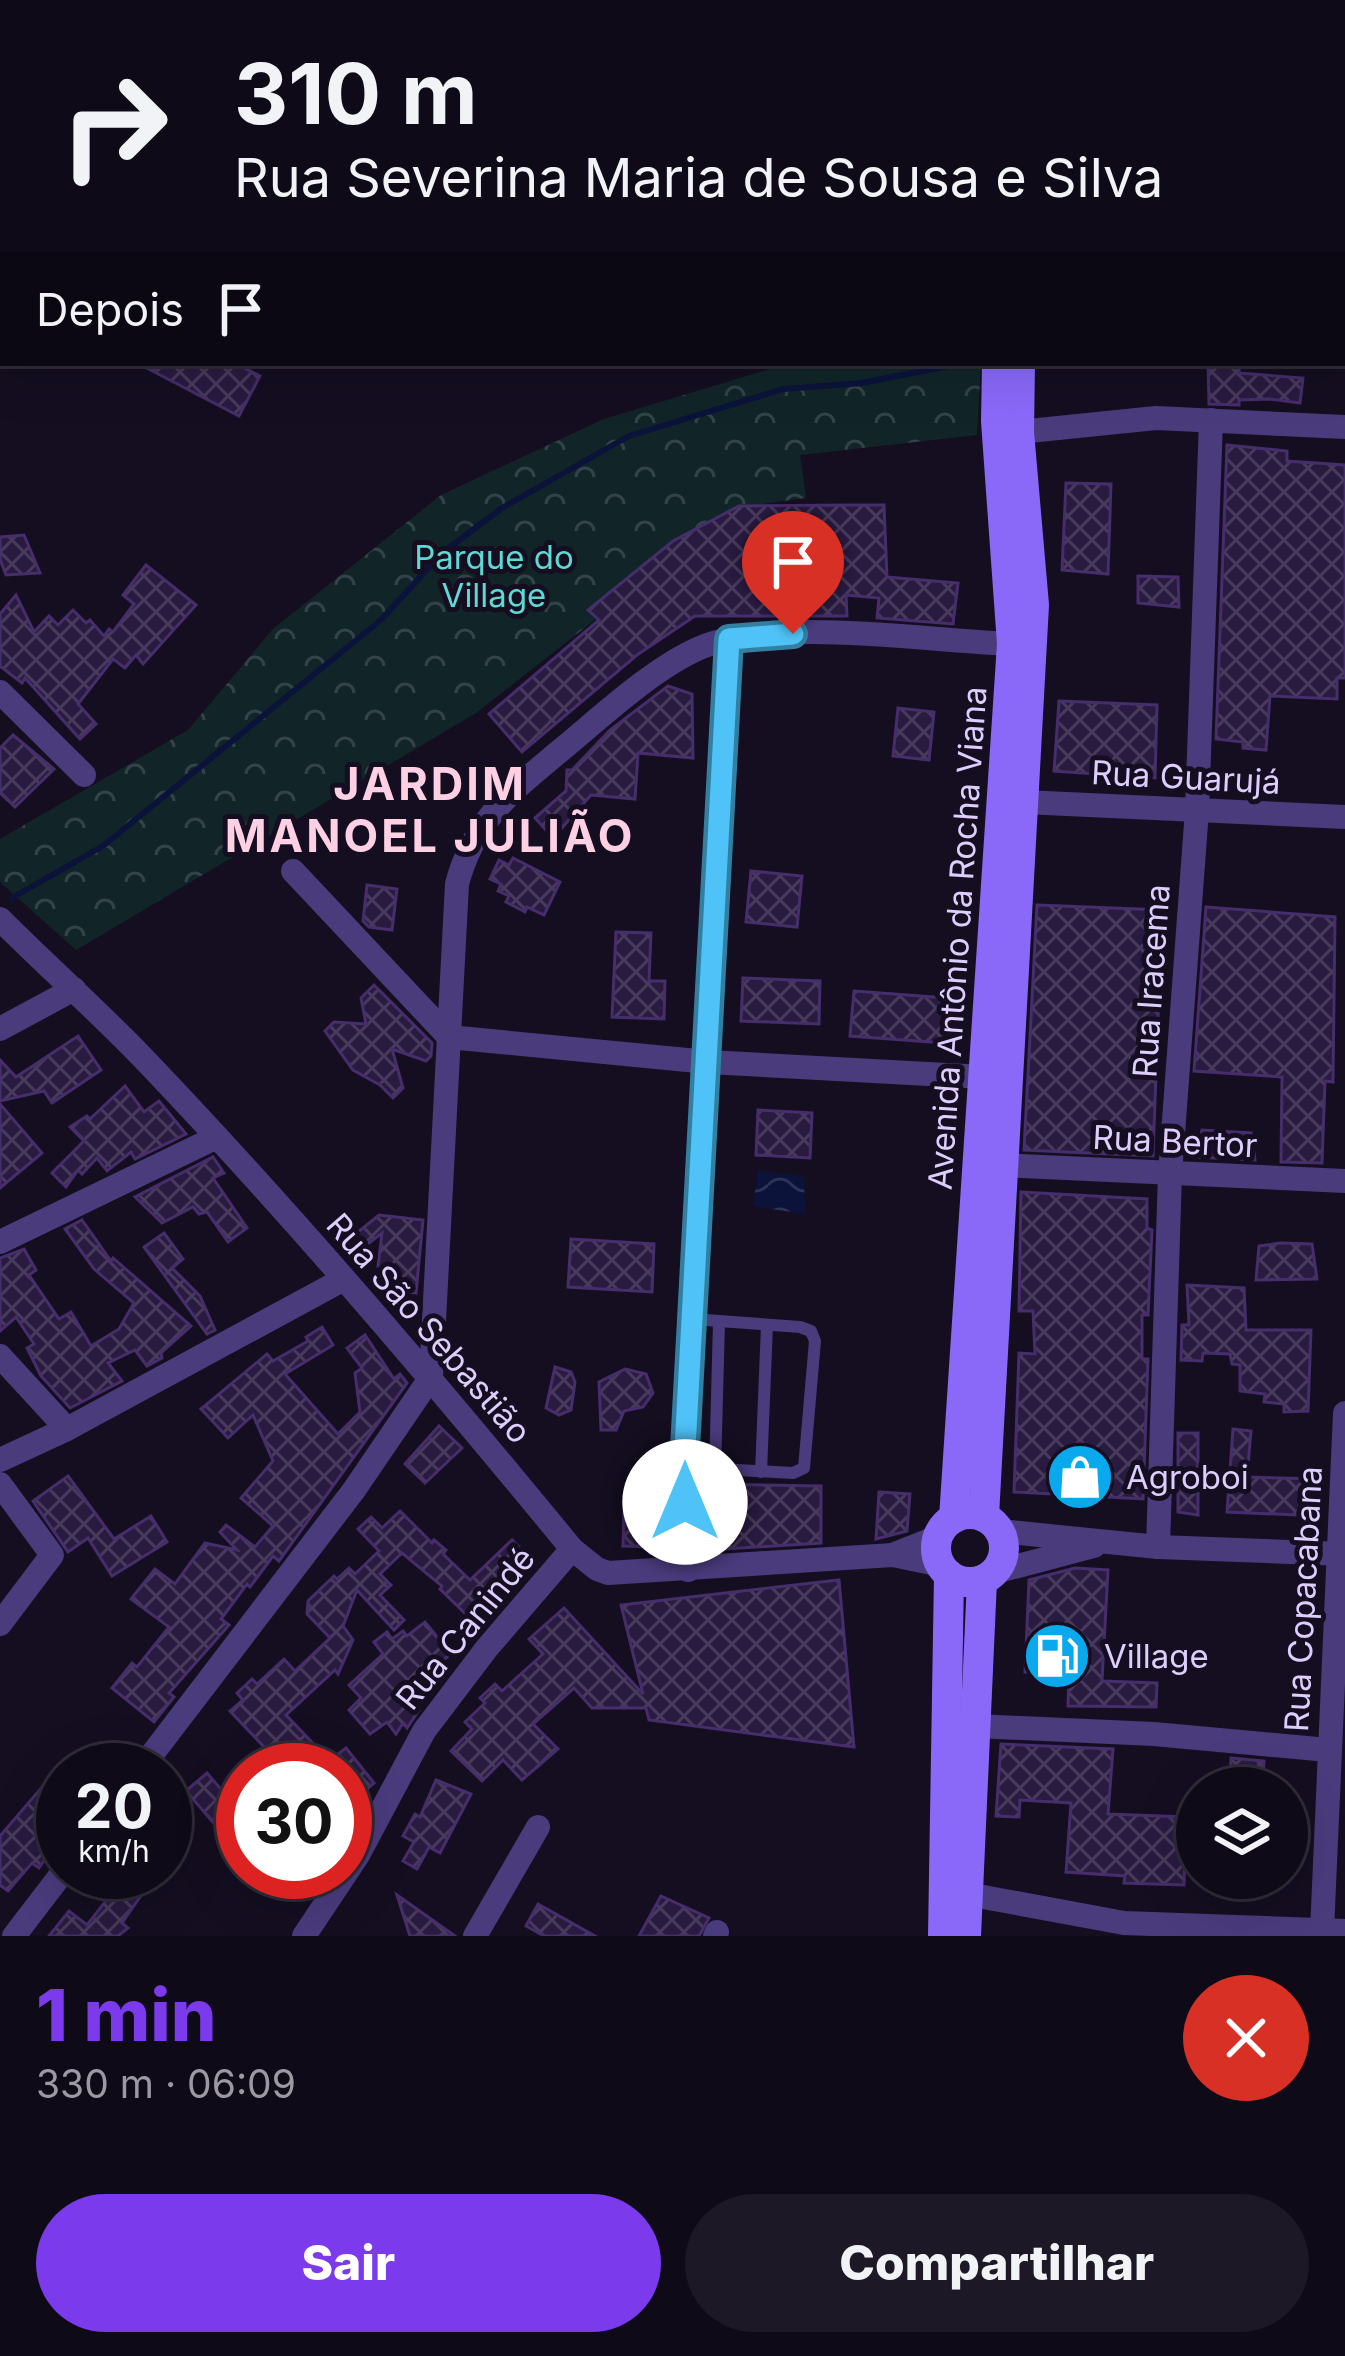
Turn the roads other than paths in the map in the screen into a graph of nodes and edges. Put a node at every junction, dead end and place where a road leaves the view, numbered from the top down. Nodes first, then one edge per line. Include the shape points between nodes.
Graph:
1 (998, 366) edge
2 (1019, 366) edge
3 (1011, 412) junction
4 (1211, 420) junction
5 (1345, 428) edge
6 (729, 639) junction
7 (1012, 644) junction
8 (0, 692) edge
9 (84, 775) dead end
10 (1024, 802) junction
11 (1196, 810) junction
12 (1345, 818) edge
13 (293, 871) dead end
14 (0, 920) edge
15 (74, 989) junction
16 (0, 1029) edge
17 (449, 1036) junction
18 (708, 1062) junction
19 (984, 1077) junction
20 (217, 1137) junction
21 (1001, 1166) junction
22 (1170, 1174) junction
23 (1345, 1181) edge
24 (0, 1242) edge
25 (344, 1279) junction
26 (692, 1319) junction
27 (719, 1322) junction
28 (767, 1325) junction
29 (0, 1356) edge
30 (431, 1377) junction
31 (1345, 1413) edge
32 (67, 1429) junction
33 (0, 1460) edge
34 (684, 1467) junction
35 (716, 1471) junction
36 (761, 1472) junction
37 (0, 1484) edge
38 (961, 1540) junction
39 (1114, 1541) junction
40 (1157, 1547) junction
41 (572, 1549) junction
42 (1340, 1554) edge
43 (688, 1570) junction
44 (988, 1576) junction
45 (0, 1624) edge
46 (976, 1726) junction
47 (161, 1743) edge
48 (1328, 1750) junction
49 (538, 1827) dead end
50 (968, 1894) junction
51 (42, 1899) edge
52 (1333, 1931) edge
53 (14, 1936) edge
54 (304, 1936) edge
55 (475, 1936) edge
56 (944, 1936) edge
57 (967, 1936) edge

1 - 3 main road, Avenida Antônio da Rocha Viana
2 - 3 main road, Avenida Antônio da Rocha Viana
3 - 4 street
3 - 7 main road, Avenida Antônio da Rocha Viana
3 - 10 main road, Avenida Antônio da Rocha Viana via 1034,605
4 - 5 street
4 - 11 street, Rua Iracema
6 - 7 street via 819,634
6 - 17 street via 688,654 650,681 483,820 457,884
6 - 18 street
7 - 19 main road, Avenida Antônio da Rocha Viana
8 - 9 street
10 - 11 street, Rua Guarujá
10 - 21 main road, Avenida Antônio da Rocha Viana
11 - 12 street, Rua Guarujá
11 - 22 street, Rua Iracema
13 - 17 street
14 - 15 street, Rua São Sebastião
15 - 16 street
15 - 20 street, Rua São Sebastião
17 - 18 street
17 - 30 street
18 - 19 street
18 - 26 street
19 - 38 main road, Avenida Antônio da Rocha Viana
20 - 24 street
20 - 25 street, Rua São Sebastião
21 - 22 street, Rua Bertor
21 - 38 main road, Avenida Antônio da Rocha Viana
22 - 23 street, Rua Bertor
22 - 40 street, Rua Iracema
25 - 30 street, Rua São Sebastião
25 - 32 street
26 - 27 lane
26 - 34 street
27 - 28 lane
27 - 35 lane
28 - 36 lane
28 - 36 lane via 808,1329 815,1341 807,1465
29 - 32 street
30 - 41 street, Rua São Sebastião
30 - 47 street
31 - 42 street, Rua Copacabana
32 - 33 street
34 - 35 lane
34 - 43 street
35 - 36 lane
37 - 45 street via 52,1555
38 - 39 street, Rua São Sebastião
38 - 43 street, Rua São Sebastião via 893,1555
38 - 44 main road via 965,1582
38 - 44 main road via 1004,1552
38 - 56 main road, Avenida Antônio da Rocha Viana
39 - 40 street, Rua São Sebastião
39 - 44 street
40 - 42 street, Rua São Sebastião
41 - 43 street, Rua São Sebastião via 608,1573
41 - 54 street, Rua Canindé via 424,1731 358,1856
42 - 48 street, Rua Copacabana
44 - 46 main road
46 - 48 street
46 - 50 main road
48 - 52 street, Rua Copacabana
49 - 55 street
50 - 52 street via 1124,1923
50 - 57 main road
51 - 53 street

